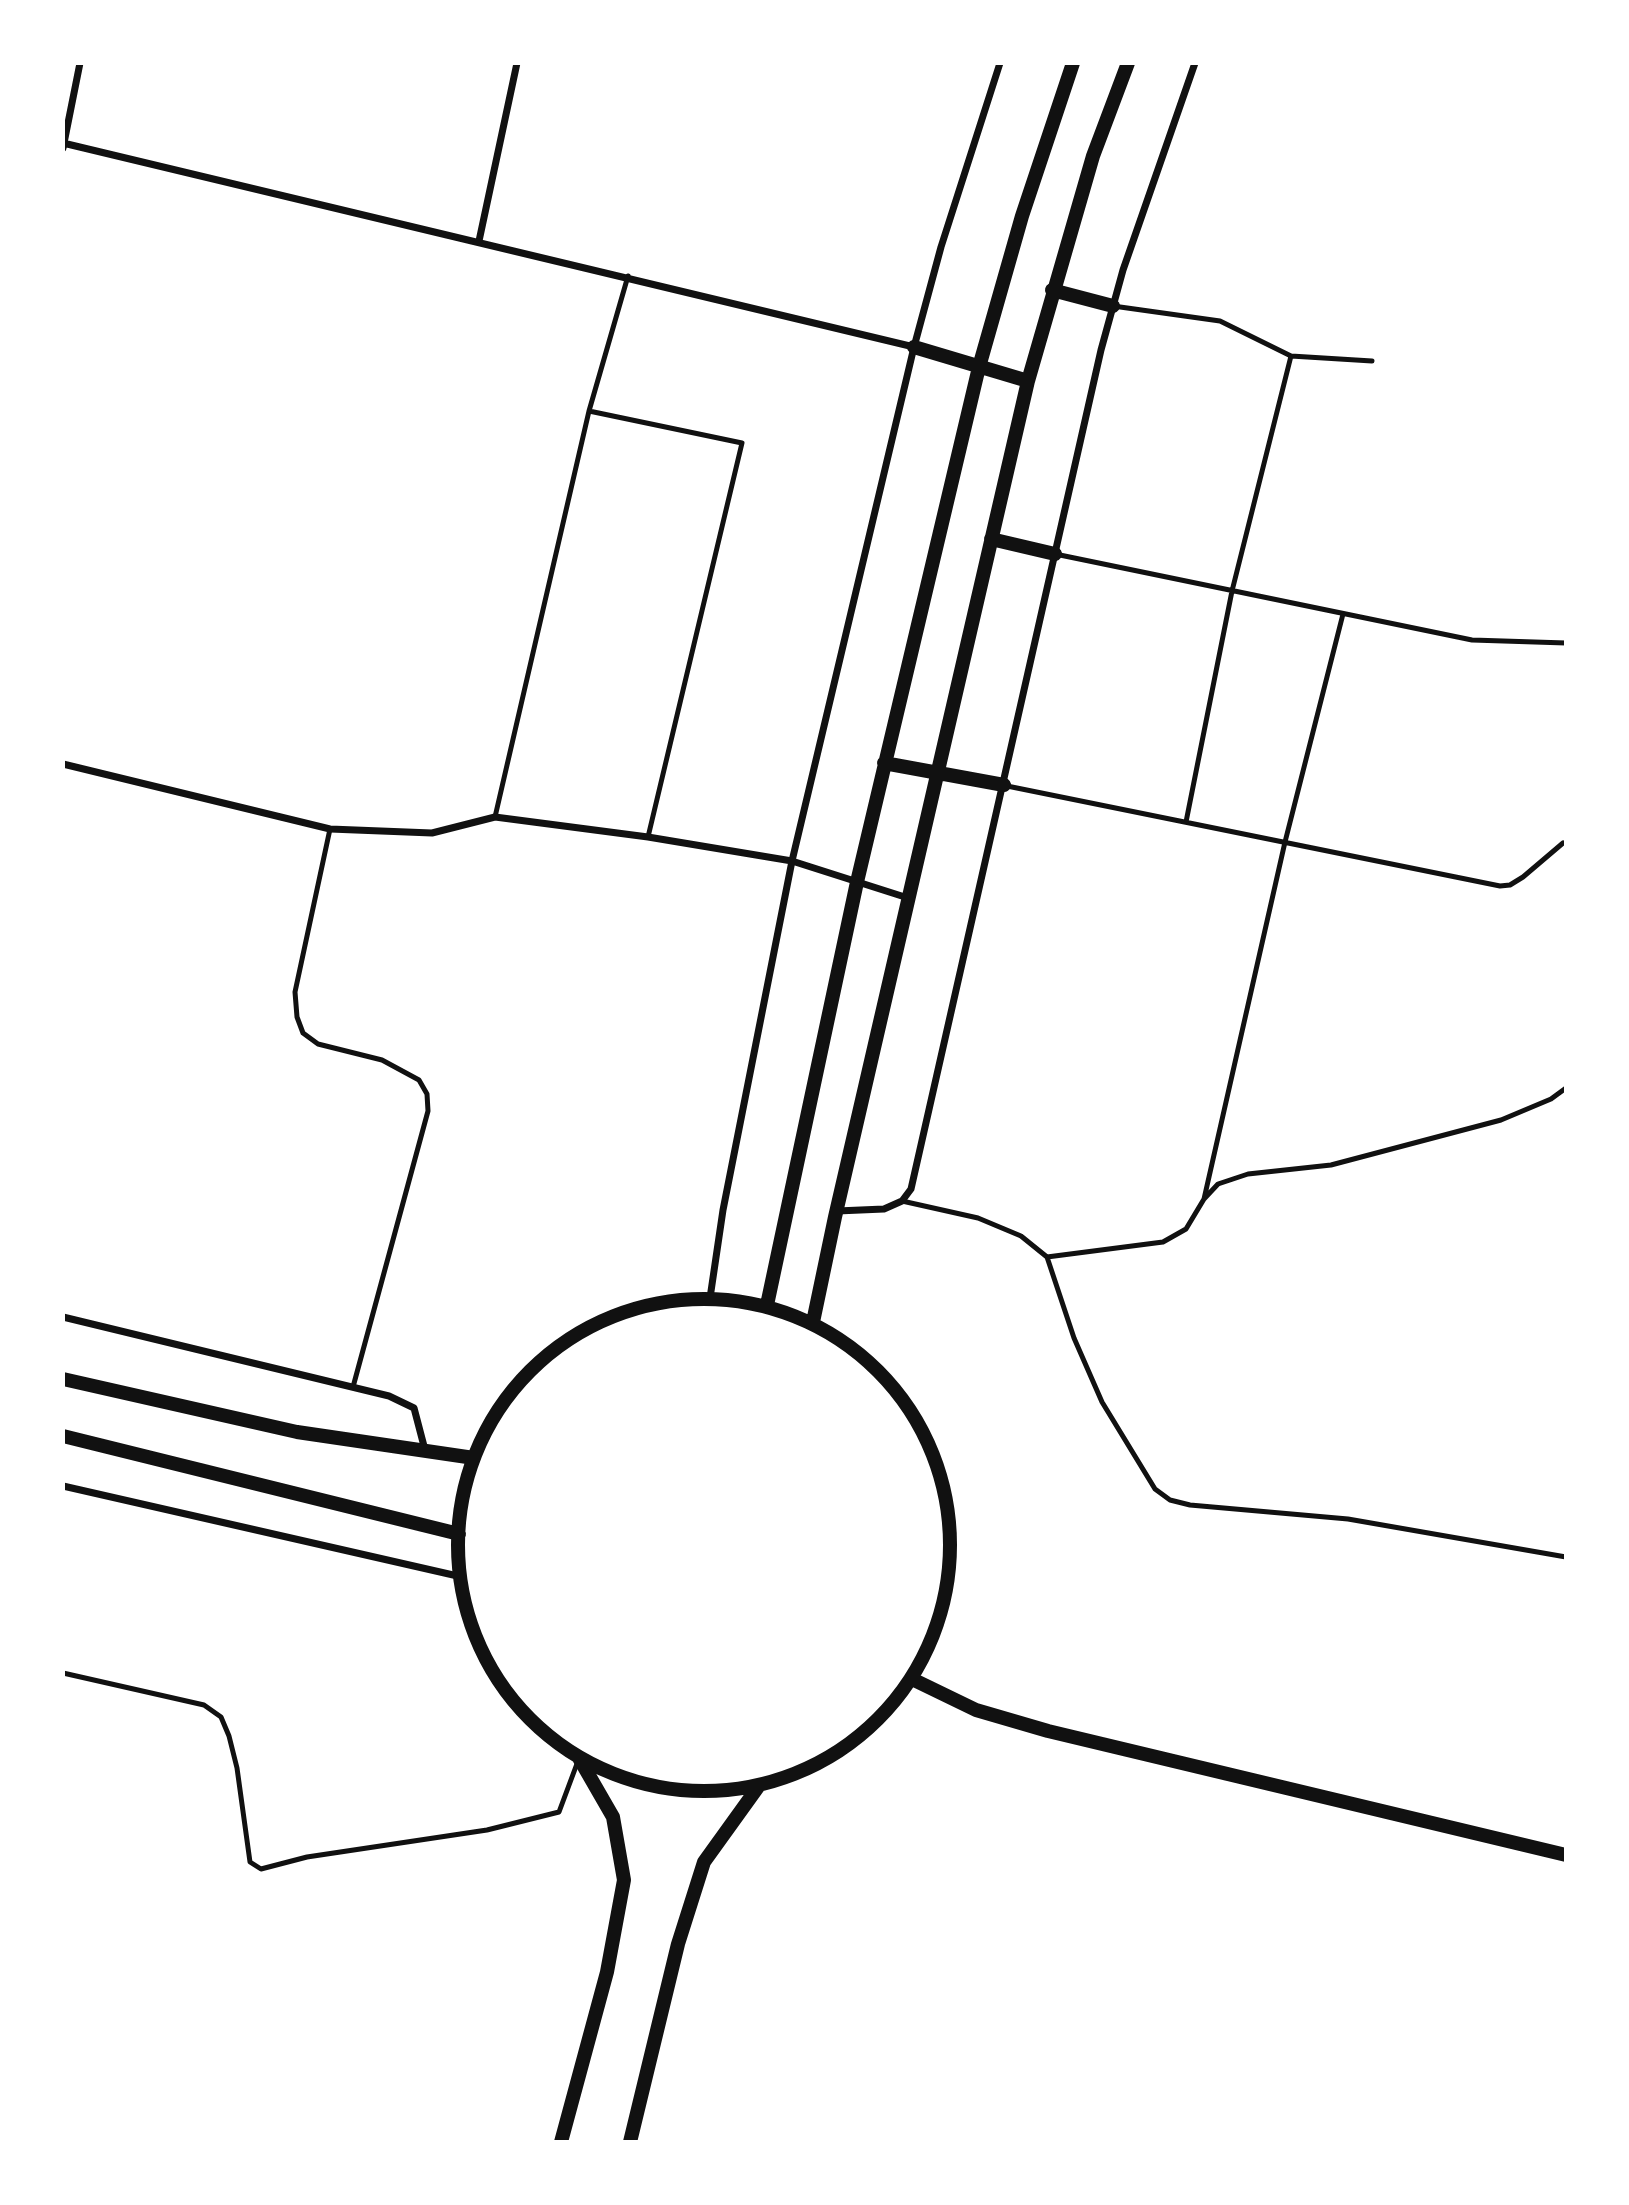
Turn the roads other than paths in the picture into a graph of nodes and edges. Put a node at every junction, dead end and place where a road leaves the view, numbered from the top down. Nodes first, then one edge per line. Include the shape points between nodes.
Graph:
1 (80, 63) edge
2 (517, 63) edge
3 (1000, 63) edge
4 (1073, 63) edge
5 (1128, 63) edge
6 (1195, 63) edge
7 (63, 145) edge
8 (479, 241) junction
9 (628, 276) junction
10 (1052, 290) junction
11 (1113, 306) junction
12 (914, 347) junction
13 (1291, 356) junction
14 (1372, 361) dead end
15 (979, 367) junction
16 (1028, 380) junction
17 (589, 411) junction
18 (991, 539) junction
19 (1055, 554) junction
20 (1232, 591) junction
21 (1343, 614) junction
22 (1566, 643) edge
23 (884, 763) junction
24 (63, 764) edge
25 (937, 772) junction
26 (1004, 785) junction
27 (495, 817) junction
28 (1186, 822) junction
29 (330, 829) junction
30 (648, 837) junction
31 (1285, 842) junction
32 (1563, 843) dead end
33 (792, 861) junction
34 (857, 882) junction
35 (908, 898) junction
36 (1566, 1088) edge
37 (1204, 1199) junction
38 (902, 1201) junction
39 (836, 1212) junction
40 (1047, 1257) junction
41 (710, 1298) junction
42 (766, 1305) junction
43 (63, 1317) edge
44 (813, 1322) junction
45 (63, 1378) edge
46 (353, 1387) junction
47 (63, 1436) edge
48 (425, 1451) junction
49 (474, 1458) junction
50 (63, 1486) edge
51 (458, 1534) junction
52 (1566, 1557) edge
53 (462, 1577) junction
54 (63, 1673) edge
55 (912, 1679) junction
56 (579, 1758) junction
57 (758, 1787) junction
58 (1566, 1855) edge
59 (561, 2142) edge
60 (630, 2142) edge

1 - 7 street
2 - 8 street
3 - 12 street
4 - 15 main road
5 - 10 main road via 1093,156
6 - 11 street
7 - 8 street
8 - 9 street
9 - 12 street
9 - 17 lane
10 - 11 main road
10 - 16 main road
11 - 13 lane via 1220,321
11 - 19 street
12 - 15 main road
12 - 33 street
13 - 14 lane
13 - 20 lane
15 - 16 main road
15 - 23 main road
16 - 18 main road
17 - 27 lane
17 - 30 lane via 742,443
18 - 19 main road
18 - 25 main road
19 - 20 lane
19 - 26 street
20 - 21 lane
20 - 28 lane
21 - 22 lane via 1472,640
21 - 31 lane
23 - 25 main road
23 - 34 main road
24 - 29 street
25 - 26 main road
25 - 35 main road
26 - 28 lane
26 - 38 street via 922,1150 911,1189
27 - 29 street via 432,833
27 - 30 street
28 - 31 lane
29 - 46 lane via 295,992 297,1017 303,1033 318,1044 382,1060 419,1080 428,1111
30 - 33 street
31 - 32 lane via 1500,886 1523,877
31 - 37 lane
33 - 34 street
33 - 41 street
34 - 35 street
34 - 42 main road
35 - 39 main road
36 - 37 lane via 1500,1121 1331,1165 1248,1174 1218,1184
37 - 40 lane via 1186,1229 1163,1242
38 - 39 street via 884,1209
38 - 40 lane via 978,1218 1021,1236
39 - 44 main road
40 - 52 lane via 1102,1402 1155,1489 1170,1500 1348,1518
41 - 42 main road
41 - 49 main road via 651,1303 595,1324 545,1356 505,1400
42 - 44 main road
43 - 46 street
44 - 55 main road via 870,1361 914,1415 942,1478 951,1547 941,1615
45 - 48 main road via 297,1432
46 - 48 street via 414,1408
47 - 51 main road
48 - 49 main road
49 - 51 main road
50 - 53 street
51 - 53 main road
53 - 56 main road via 464,1601 488,1663 527,1717
54 - 56 lane via 204,1705 221,1717 237,1768 250,1862 258,1868 488,1830 559,1812
55 - 57 main road via 870,1728 818,1765
55 - 58 main road via 976,1710 1048,1731
56 - 57 main road via 636,1783 696,1793
56 - 59 main road via 612,1816 624,1880 607,1972
57 - 60 main road via 704,1861 678,1944

